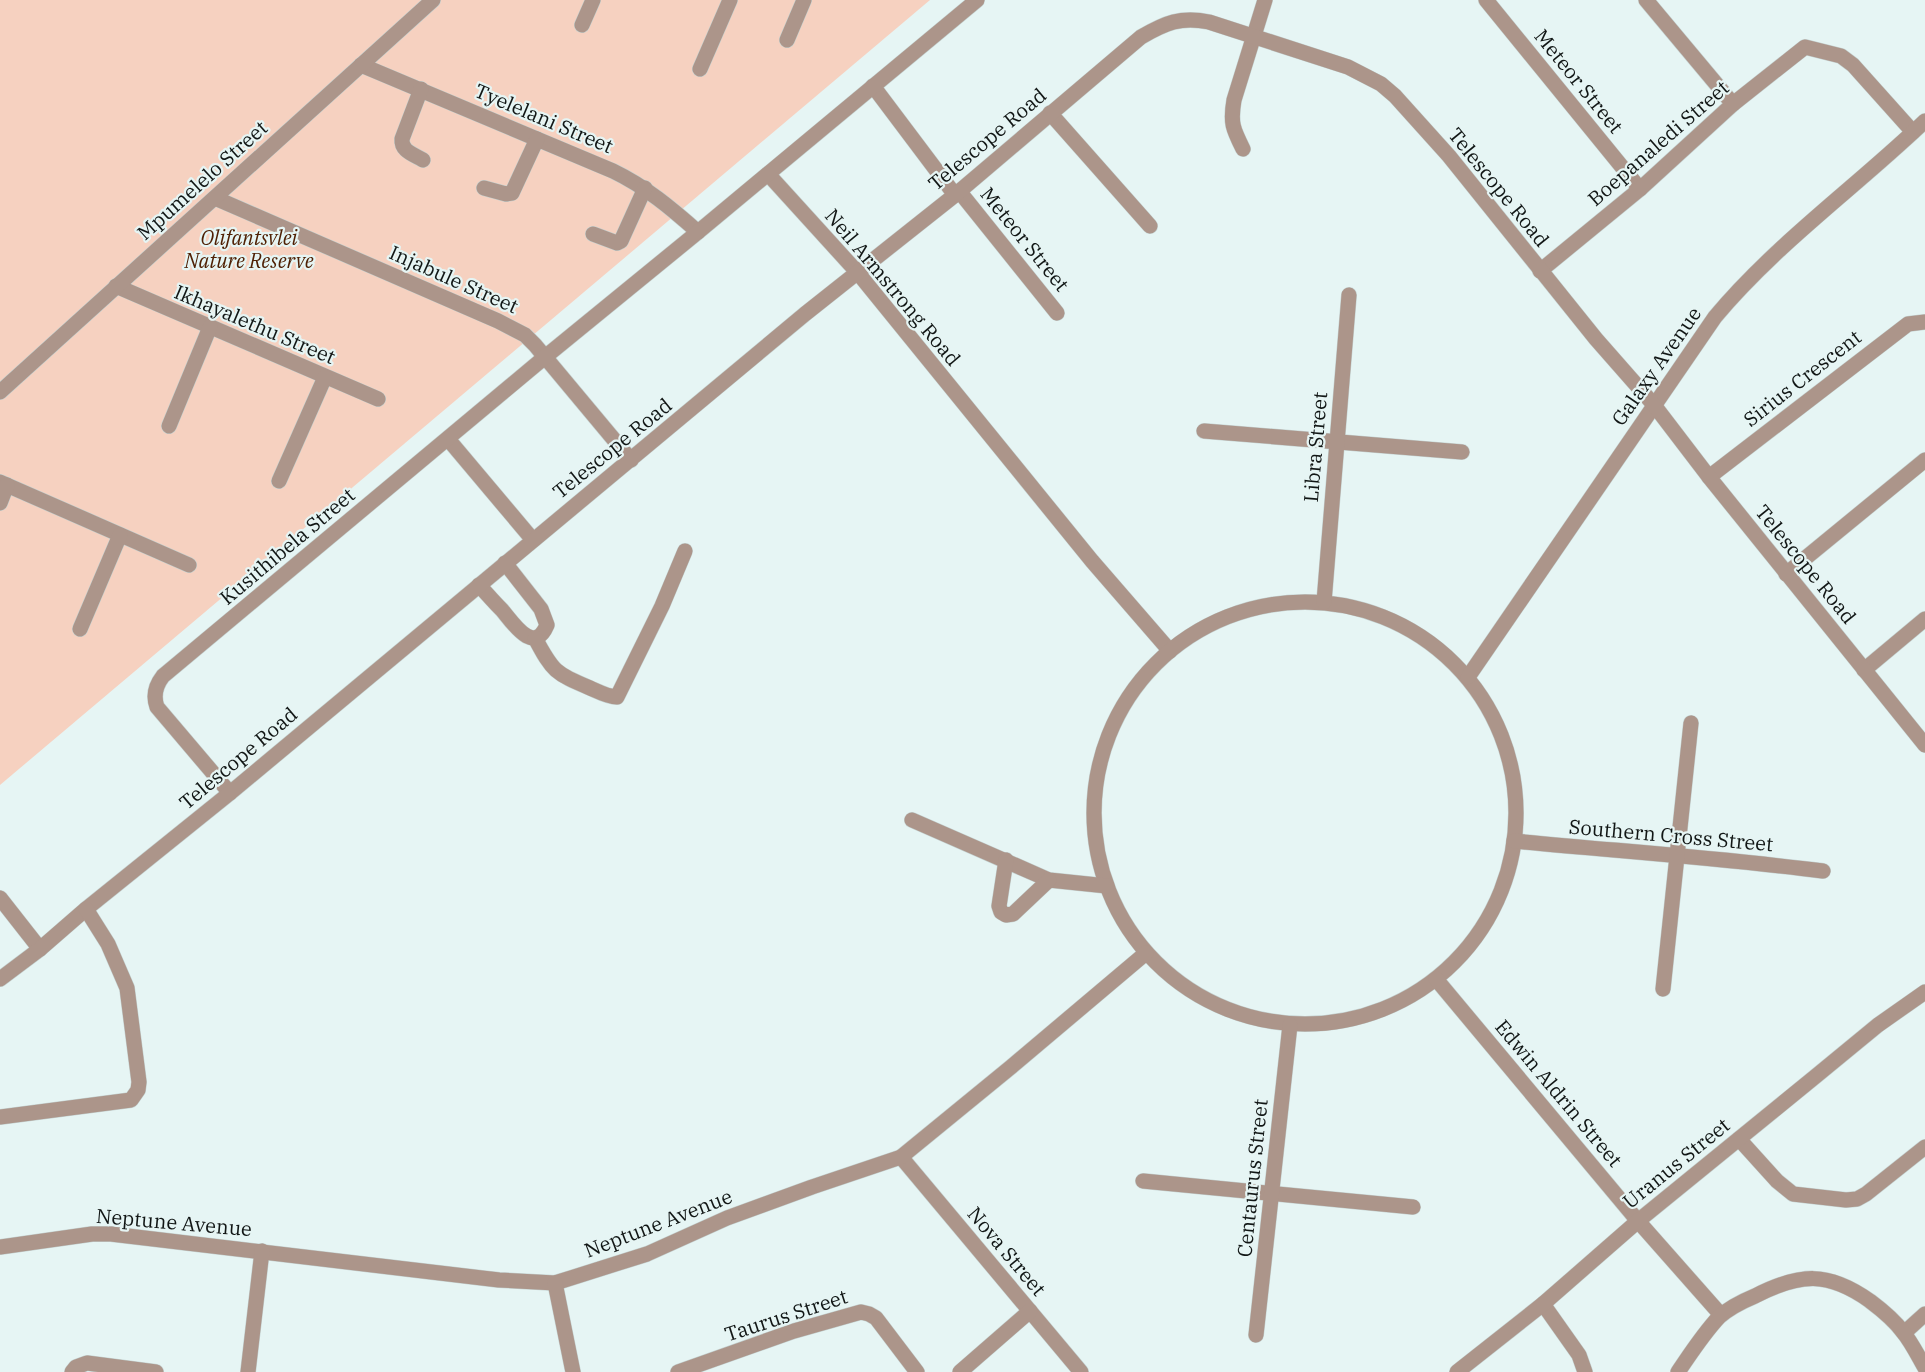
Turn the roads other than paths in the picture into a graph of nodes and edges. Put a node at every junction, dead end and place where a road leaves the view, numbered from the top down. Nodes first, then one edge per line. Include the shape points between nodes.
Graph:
1 (433, 0) edge
2 (593, 0) edge
3 (730, 0) edge
4 (804, 0) edge
5 (977, 0) edge
6 (1265, 0) edge
7 (1486, 0) edge
8 (1646, 0) edge
9 (582, 25) dead end
10 (1254, 35) junction
11 (787, 40) dead end
12 (361, 65) junction
13 (700, 69) dead end
14 (873, 86) junction
15 (421, 89) junction
16 (1733, 104) junction
17 (1050, 113) junction
18 (1925, 121) edge
19 (1912, 132) junction
20 (537, 139) junction
21 (1244, 149) dead end
22 (423, 160) dead end
23 (768, 174) junction
24 (484, 188) dead end
25 (645, 188) junction
26 (1640, 189) junction
27 (957, 193) junction
28 (215, 198) junction
29 (1150, 226) dead end
30 (698, 232) junction
31 (593, 234) dead end
32 (1540, 271) junction
33 (858, 273) junction
34 (116, 286) junction
35 (1349, 295) dead end
36 (1058, 313) dead end
37 (1925, 322) edge
38 (210, 327) junction
39 (545, 357) junction
40 (325, 377) junction
41 (0, 392) edge
42 (378, 399) dead end
43 (1654, 405) junction
44 (169, 426) dead end
45 (1204, 431) dead end
46 (448, 439) junction
47 (1336, 441) junction
48 (1462, 452) dead end
49 (631, 460) junction
50 (1925, 460) edge
51 (1709, 477) junction
52 (279, 481) dead end
53 (4, 484) edge
54 (0, 503) edge
55 (120, 535) junction
56 (533, 540) junction
57 (685, 550) dead end
58 (505, 563) junction
59 (189, 565) dead end
60 (1786, 574) junction
61 (479, 585) junction
62 (1324, 602) junction
63 (1925, 619) edge
64 (80, 629) dead end
65 (535, 638) junction
66 (1170, 651) junction
67 (1864, 670) junction
68 (1468, 677) junction
69 (1691, 723) dead end
70 (1925, 745) edge
71 (230, 792) junction
72 (912, 820) dead end
73 (1514, 841) junction
74 (1678, 857) junction
75 (1006, 860) junction
76 (1823, 871) dead end
77 (1048, 880) junction
78 (1107, 886) junction
79 (0, 898) edge
80 (86, 909) junction
81 (40, 949) junction
82 (1146, 953) junction
83 (0, 979) edge
84 (1436, 980) junction
85 (1663, 989) dead end
86 (1925, 992) edge
87 (1290, 1025) junction
88 (0, 1118) edge
89 (1739, 1139) junction
90 (1925, 1147) edge
91 (901, 1157) junction
92 (1143, 1181) dead end
93 (1272, 1193) junction
94 (1413, 1207) dead end
95 (1638, 1221) junction
96 (0, 1247) edge
97 (262, 1251) junction
98 (555, 1283) junction
99 (1543, 1305) junction
100 (1030, 1311) junction
101 (1925, 1314) edge
102 (1721, 1315) junction
103 (1904, 1333) junction
104 (1256, 1335) dead end
105 (1925, 1368) edge
106 (685, 1371) edge
107 (72, 1372) edge
108 (156, 1372) edge
109 (248, 1372) edge
110 (573, 1372) edge
111 (917, 1372) edge
112 (960, 1372) edge
113 (1081, 1372) edge
114 (1457, 1372) edge
115 (1585, 1372) edge
116 (1678, 1372) edge

1 - 12 street, Mpumelelo Street
2 - 9 street
3 - 13 street
4 - 11 street
5 - 14 street
6 - 10 street
7 - 26 street, Meteor Street
8 - 16 street
10 - 17 street, Telescope Road via 1195,19 1162,25 1141,37
10 - 21 street via 1231,117
10 - 32 street, Telescope Road via 1348,67 1381,84 1449,156
12 - 15 street, Tyelelani Street
12 - 28 street, Mpumelelo Street
14 - 23 street
14 - 27 street, Meteor Street
15 - 20 street, Tyelelani Street
15 - 22 street via 401,145
16 - 19 street, Boepanaledi Street via 1805,47 1841,56 1853,65
16 - 26 street, Boepanaledi Street
17 - 27 street, Telescope Road
17 - 29 street
18 - 19 street, Galaxy Avenue
19 - 43 street, Galaxy Avenue via 1734,294
20 - 24 street via 512,193
20 - 25 street, Tyelelani Street
23 - 30 street
23 - 33 street, Neil Armstrong Road
25 - 30 street, Tyelelani Street
25 - 31 street via 621,241
26 - 32 street, Boepanaledi Street
27 - 33 street, Telescope Road
27 - 36 street, Meteor Street
28 - 34 street, Mpumelelo Street
28 - 39 street, Injabule Street via 498,321 525,335
30 - 39 street
32 - 43 street, Telescope Road
33 - 49 street, Telescope Road
33 - 66 street, Neil Armstrong Road via 1085,553
34 - 38 street, Ikhayalethu Street
34 - 41 street, Mpumelelo Street
35 - 47 street, Libra Street
37 - 51 street, Sirius Crescent via 1908,324
38 - 40 street, Ikhayalethu Street
38 - 44 street
39 - 46 street
39 - 49 street, Injabule Street
40 - 42 street, Ikhayalethu Street
40 - 52 street
43 - 51 street, Telescope Road
43 - 68 street, Galaxy Avenue
45 - 47 street
46 - 56 street
46 - 71 street, Kusithibela Street via 161,680 156,692 157,707
47 - 48 street
47 - 62 street, Libra Street
49 - 56 street, Telescope Road
50 - 60 street
51 - 60 street, Telescope Road
53 - 54 street
53 - 55 street
55 - 59 street
55 - 64 street
56 - 58 street, Telescope Road
57 - 65 street via 617,697 561,675
58 - 61 street, Telescope Road
58 - 65 street via 546,620 545,631
60 - 67 street, Telescope Road
61 - 65 street via 518,630
61 - 71 street, Telescope Road
62 - 66 street via 1278,603 1242,611 1208,626
62 - 68 street via 1365,609 1404,625 1438,648
63 - 67 street
66 - 78 street via 1140,682 1121,711 1102,759 1096,784 1095,827
67 - 70 street, Telescope Road
68 - 73 street via 1492,713 1509,754 1516,797
69 - 74 street
71 - 80 street, Telescope Road
72 - 75 street
73 - 74 street, Southern Cross Street
73 - 84 street via 1497,903 1480,932
74 - 76 street, Southern Cross Street
74 - 85 street
75 - 77 street
75 - 77 street via 999,906 1006,915 1013,914
77 - 78 street
78 - 82 street via 1117,910
79 - 81 street
80 - 81 street, Telescope Road
80 - 88 street via 108,944 127,988 138,1090 130,1100
81 - 83 street, Telescope Road
82 - 87 street via 1176,981 1210,1003 1249,1018
82 - 91 street, Neptune Avenue
84 - 87 street via 1404,1001 1367,1016 1329,1024
84 - 95 street, Edwin Aldrin Street
86 - 89 street, Uranus Street via 1878,1025
87 - 93 street, Centaurus Street
89 - 90 street via 1793,1194 1835,1200 1857,1199 1866,1194
89 - 95 street, Uranus Street
91 - 98 street, Neptune Avenue via 727,1218 647,1254
91 - 100 street, Nova Street
92 - 93 street
93 - 94 street
93 - 104 street, Centaurus Street
95 - 99 street, Uranus Street
95 - 102 street, Edwin Aldrin Street
96 - 97 street, Neptune Avenue via 111,1234
97 - 98 street, Neptune Avenue
97 - 109 street
98 - 110 street
99 - 114 street, Uranus Street
99 - 115 street via 1579,1355
100 - 112 street
100 - 113 street, Nova Street
101 - 103 street
102 - 103 street via 1794,1279 1826,1279 1857,1292
102 - 116 street
103 - 105 street
106 - 111 street, Taurus Street via 794,1331 861,1312 876,1318
107 - 108 street via 87,1363

